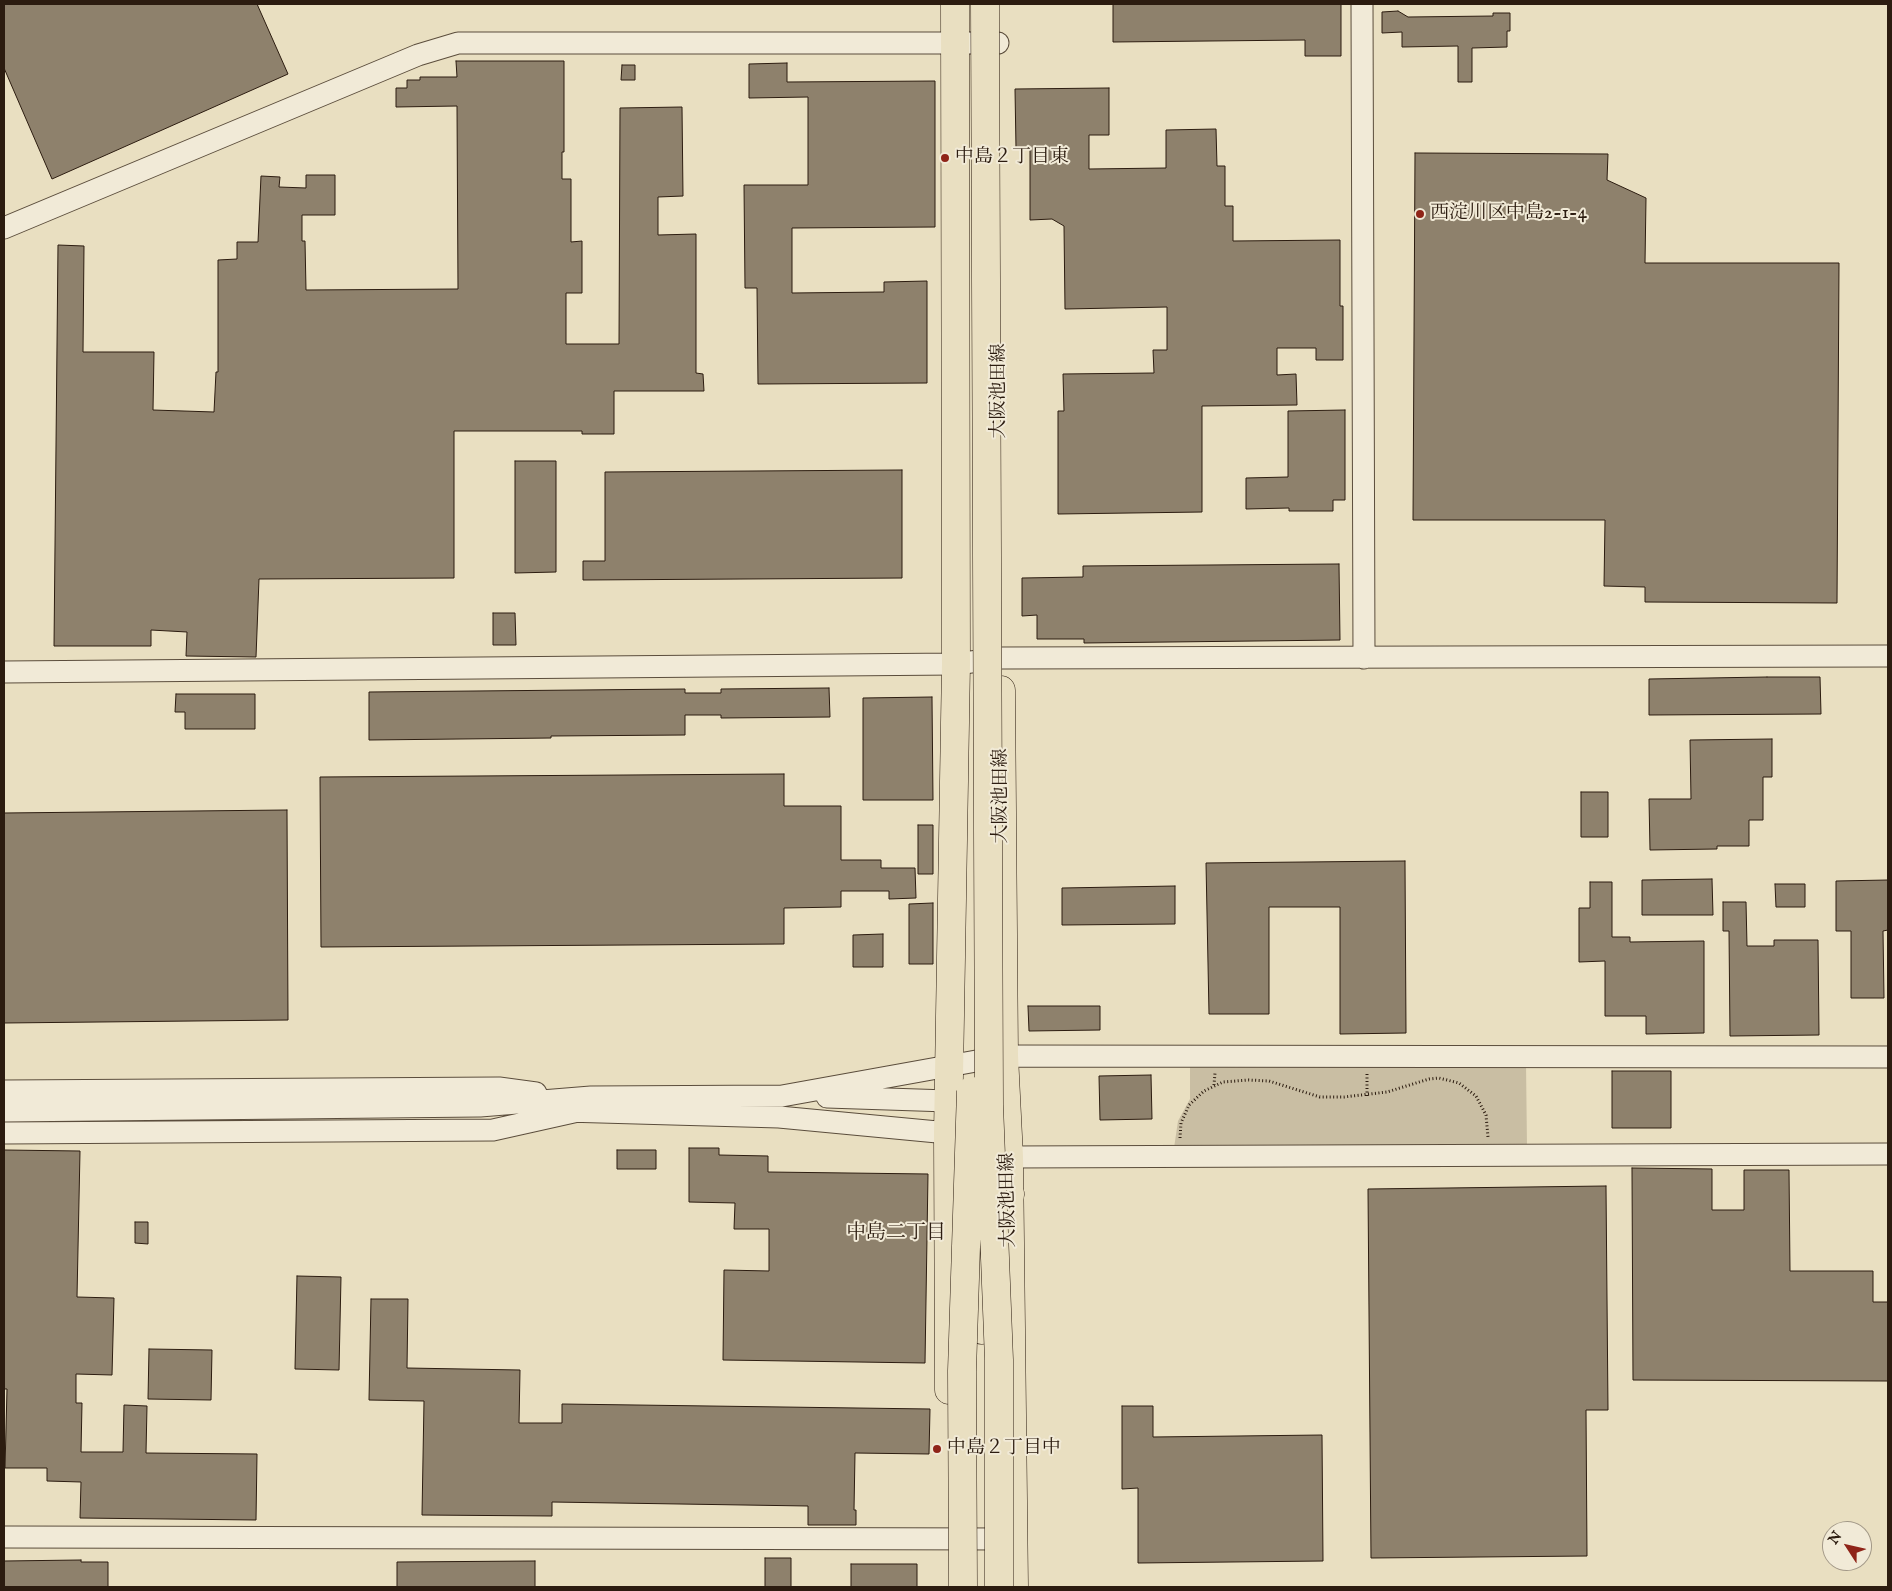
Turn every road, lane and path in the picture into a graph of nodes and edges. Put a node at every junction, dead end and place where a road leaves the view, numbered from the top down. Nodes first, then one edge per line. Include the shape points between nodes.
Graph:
1 (954, 4) edge
2 (968, 4) edge
3 (985, 4) edge
4 (998, 4) edge
5 (1362, 4) edge
6 (955, 43) junction
7 (998, 43) junction
8 (4, 228) edge
9 (1888, 656) edge
10 (1001, 658) junction
11 (1364, 658) junction
12 (956, 664) junction
13 (4, 672) edge
14 (1004, 1056) junction
15 (1888, 1057) edge
16 (949, 1066) junction
17 (1215, 1074) dead end
18 (1367, 1076) dead end
19 (1214, 1085) junction
20 (4, 1091) edge
21 (782, 1096) junction
22 (1367, 1096) junction
23 (948, 1101) junction
24 (578, 1105) junction
25 (4, 1111) edge
26 (948, 1133) junction
27 (4, 1134) edge
28 (1888, 1154) edge
29 (1489, 1155) junction
30 (1180, 1156) junction
31 (1009, 1157) junction
32 (1010, 1194) junction
33 (4, 1537) edge
34 (1014, 1539) junction
35 (950, 1540) junction
36 (950, 1587) edge
37 (963, 1587) edge
38 (983, 1587) edge
39 (999, 1587) edge
40 (1014, 1587) edge

1 - 6 main road
2 - 37 main road, bridge via 971,1110 962,1371
3 - 39 main road, bridge via 989,1105 999,1360
4 - 7 main road, 大阪池田線
5 - 11 street
6 - 7 street
6 - 8 street via 458,43 418,55
6 - 12 main road
7 - 10 main road, 大阪池田線
9 - 11 street
10 - 11 street
10 - 12 street
10 - 14 main road, 大阪池田線
12 - 13 street
12 - 16 main road
14 - 15 street
14 - 16 street
14 - 31 main road, 大阪池田線
16 - 21 street
16 - 23 main road
17 - 19 path
18 - 22 path
19 - 22 path via 1248,1080 1269,1081 1320,1097
19 - 30 path via 1196,1098 1184,1114
20 - 24 street via 499,1088
21 - 23 street
21 - 24 street
22 - 29 path via 1429,1080 1459,1083 1476,1096 1486,1115
23 - 26 main road
23 - 31 street via 967,1106 987,1118 1000,1135
24 - 25 street
24 - 26 street via 779,1117
24 - 27 street via 494,1130
26 - 31 street
26 - 35 main road
28 - 29 street
29 - 30 street
30 - 31 street
31 - 32 main road, 大阪池田線
32 - 34 main road, 大阪池田線
32 - 38 main road via 985,1275 982,1330
33 - 35 street
34 - 35 street
34 - 40 main road, 大阪池田線
35 - 36 main road

